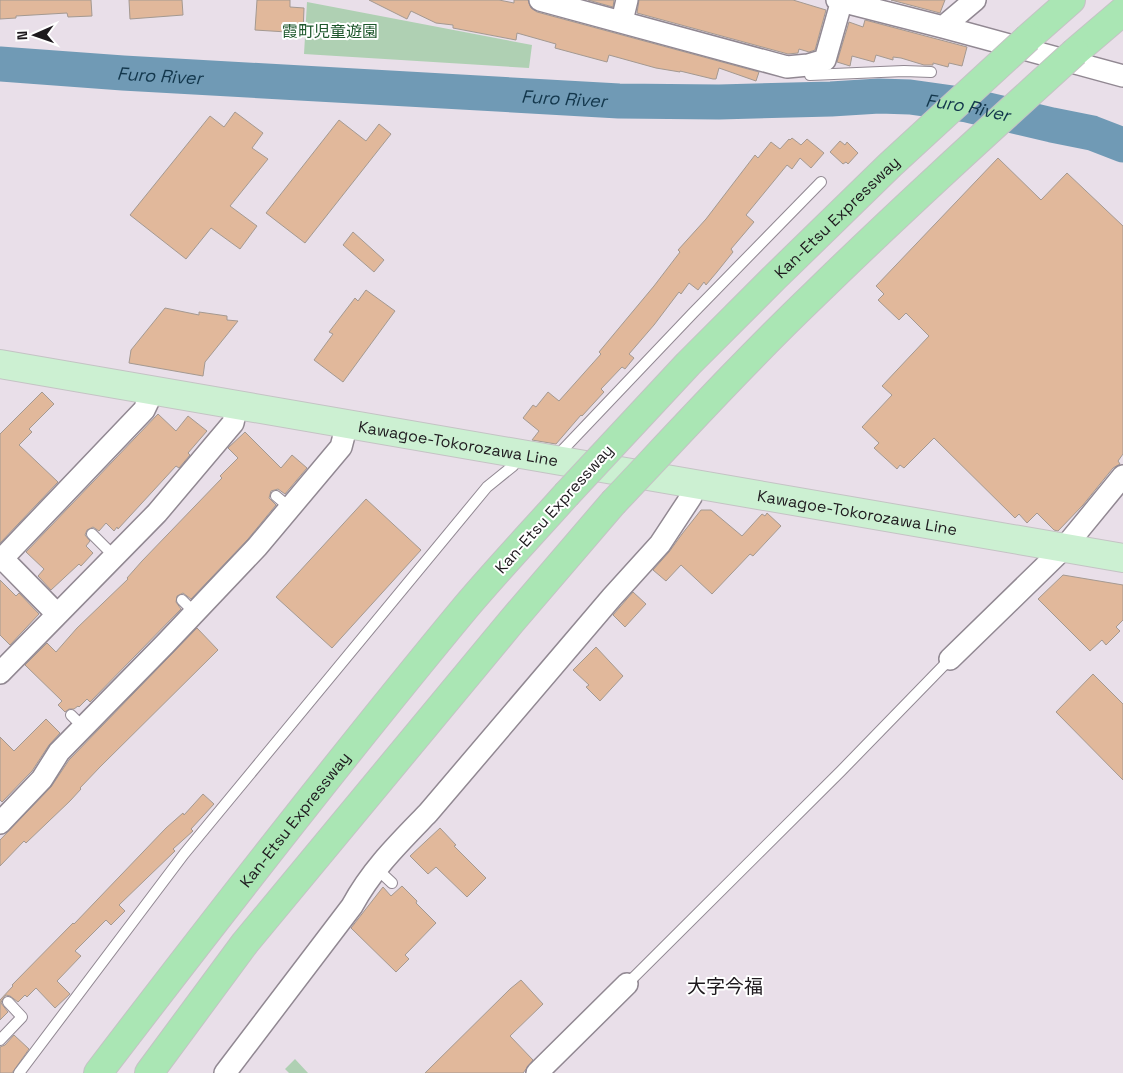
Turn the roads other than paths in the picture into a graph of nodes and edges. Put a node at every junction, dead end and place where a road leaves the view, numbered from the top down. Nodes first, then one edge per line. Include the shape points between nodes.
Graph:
1 (540, 0) edge
2 (627, 0) edge
3 (840, 0) edge
4 (974, 0) edge
5 (1071, 0) edge
6 (1123, 11) edge
7 (622, 21) junction
8 (943, 27) junction
9 (808, 65) junction
10 (931, 72) dead end
11 (1123, 76) edge
12 (821, 182) dead end
13 (0, 364) edge
14 (154, 391) junction
15 (237, 405) junction
16 (347, 424) junction
17 (522, 454) junction
18 (553, 461) junction
19 (1123, 476) edge
20 (694, 485) junction
21 (92, 534) dead end
22 (1064, 548) junction
23 (114, 556) junction
24 (1123, 558) edge
25 (1, 560) edge
26 (57, 614) junction
27 (950, 659) joint
28 (0, 673) edge
29 (0, 823) edge
30 (376, 868) junction
31 (392, 883) dead end
32 (627, 984) joint
33 (8, 1002) dead end
34 (0, 1040) edge
35 (18, 1073) edge
36 (98, 1073) edge
37 (149, 1073) edge
38 (225, 1073) edge
39 (537, 1073) edge

1 - 7 street
2 - 7 street
3 - 8 street
3 - 9 street via 825,60
4 - 8 street
5 - 36 highway, Kan-Etsu Expressway, bridge via 890,165 775,277 688,364 566,495 467,606 340,761
6 - 37 highway, bridge via 950,165 814,295 613,503 245,943
7 - 9 street via 787,67
8 - 11 street
9 - 10 lane via 810,75 904,70
12 - 18 lane
13 - 14 main road, Kawagoe-Tokorozawa Line
14 - 15 main road, Kawagoe-Tokorozawa Line
14 - 25 street via 144,410
15 - 16 main road, Kawagoe-Tokorozawa Line
15 - 23 street via 233,423 157,513
16 - 17 main road, Kawagoe-Tokorozawa Line
16 - 29 street via 342,447 283,501 257,547 188,607 149,656 77,721 42,779
17 - 18 main road, Kawagoe-Tokorozawa Line
17 - 35 lane via 513,466 487,487 184,854
18 - 20 main road, Kawagoe-Tokorozawa Line
19 - 22 street
20 - 22 main road, Kawagoe-Tokorozawa Line
20 - 30 street via 691,497 660,544 428,813
21 - 23 lane
22 - 24 main road, Kawagoe-Tokorozawa Line
22 - 27 street
23 - 26 street
25 - 26 street
26 - 28 street
27 - 32 lane
30 - 31 lane
30 - 38 street via 352,906
32 - 39 street
33 - 34 lane via 22,1016

